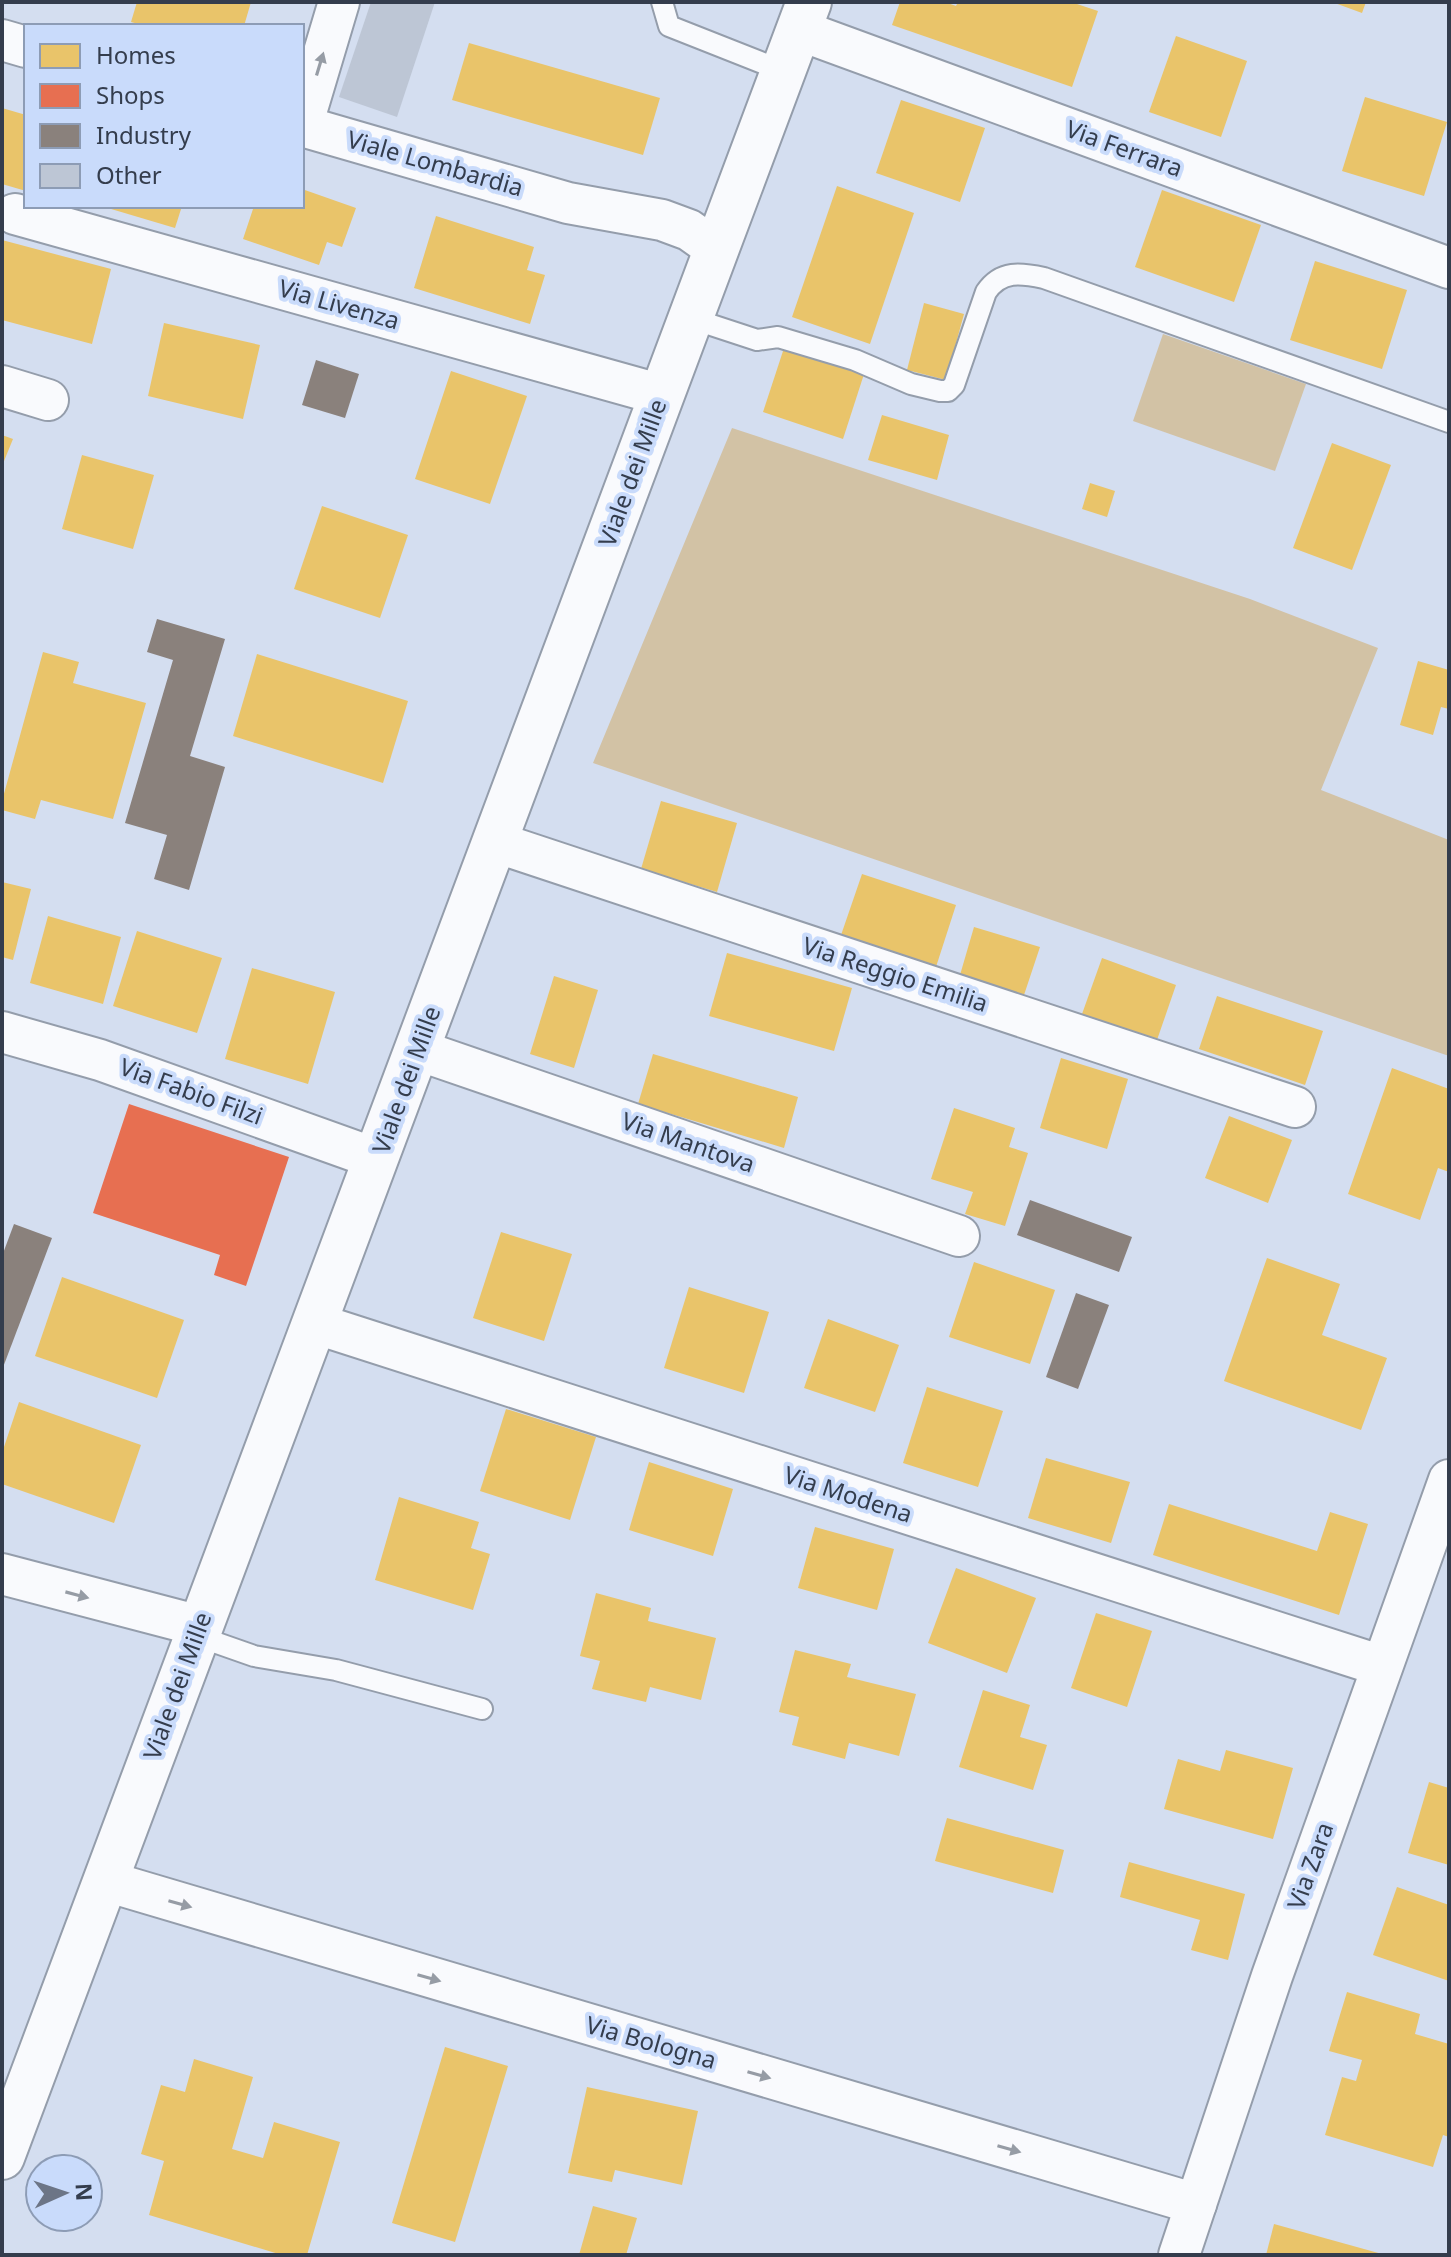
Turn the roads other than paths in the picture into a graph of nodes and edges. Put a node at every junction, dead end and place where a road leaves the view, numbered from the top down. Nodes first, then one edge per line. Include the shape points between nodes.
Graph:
1 (339, 2) edge
2 (662, 2) edge
3 (804, 16) edge
4 (2, 40) edge
5 (24, 46) edge
6 (783, 71) junction
7 (304, 119) edge
8 (304, 127) edge
9 (15, 214) dead end
10 (716, 249) junction
11 (1449, 268) edge
12 (690, 318) junction
13 (2, 386) edge
14 (662, 395) junction
15 (48, 400) dead end
16 (1449, 422) edge
17 (495, 842) junction
18 (2, 1032) edge
19 (418, 1050) junction
20 (1295, 1107) dead end
21 (377, 1159) junction
22 (959, 1236) dead end
23 (314, 1323) junction
24 (1449, 1480) edge
25 (2, 1574) edge
26 (198, 1631) junction
27 (1382, 1666) junction
28 (482, 1709) dead end
29 (106, 1881) junction
30 (2, 2157) edge
31 (1196, 2204) junction
32 (1179, 2255) edge

7 -> 1 street
2 - 6 lane via 669,26
3 - 6 street, Viale dei Mille
3 - 11 street, Via Ferrara
4 - 5 street
6 - 10 street, Viale dei Mille
8 - 10 street, Viale Lombardia via 568,203 662,220
9 - 14 street, Via Livenza
10 - 12 street, Viale dei Mille
12 - 14 street, Viale dei Mille
12 - 16 lane via 757,340 778,337 911,384 948,391 992,282 1020,272
13 - 15 street
14 - 17 street, Viale dei Mille
17 - 19 street, Viale dei Mille
17 - 20 street, Via Reggio Emilia
18 - 21 street, Via Fabio Filzi via 100,1060
19 - 21 street, Viale dei Mille
19 - 22 street, Via Mantova
21 - 23 street, Viale dei Mille
23 - 26 street, Viale dei Mille
23 - 27 street, Via Modena
24 - 27 street, Via Zara
25 -> 26 street
26 - 28 lane via 254,1656 336,1670
26 - 29 street, Viale dei Mille
27 - 31 street, Via Zara
29 - 30 street, Viale dei Mille
29 -> 31 street, Via Bologna
31 - 32 street, Via Zara

